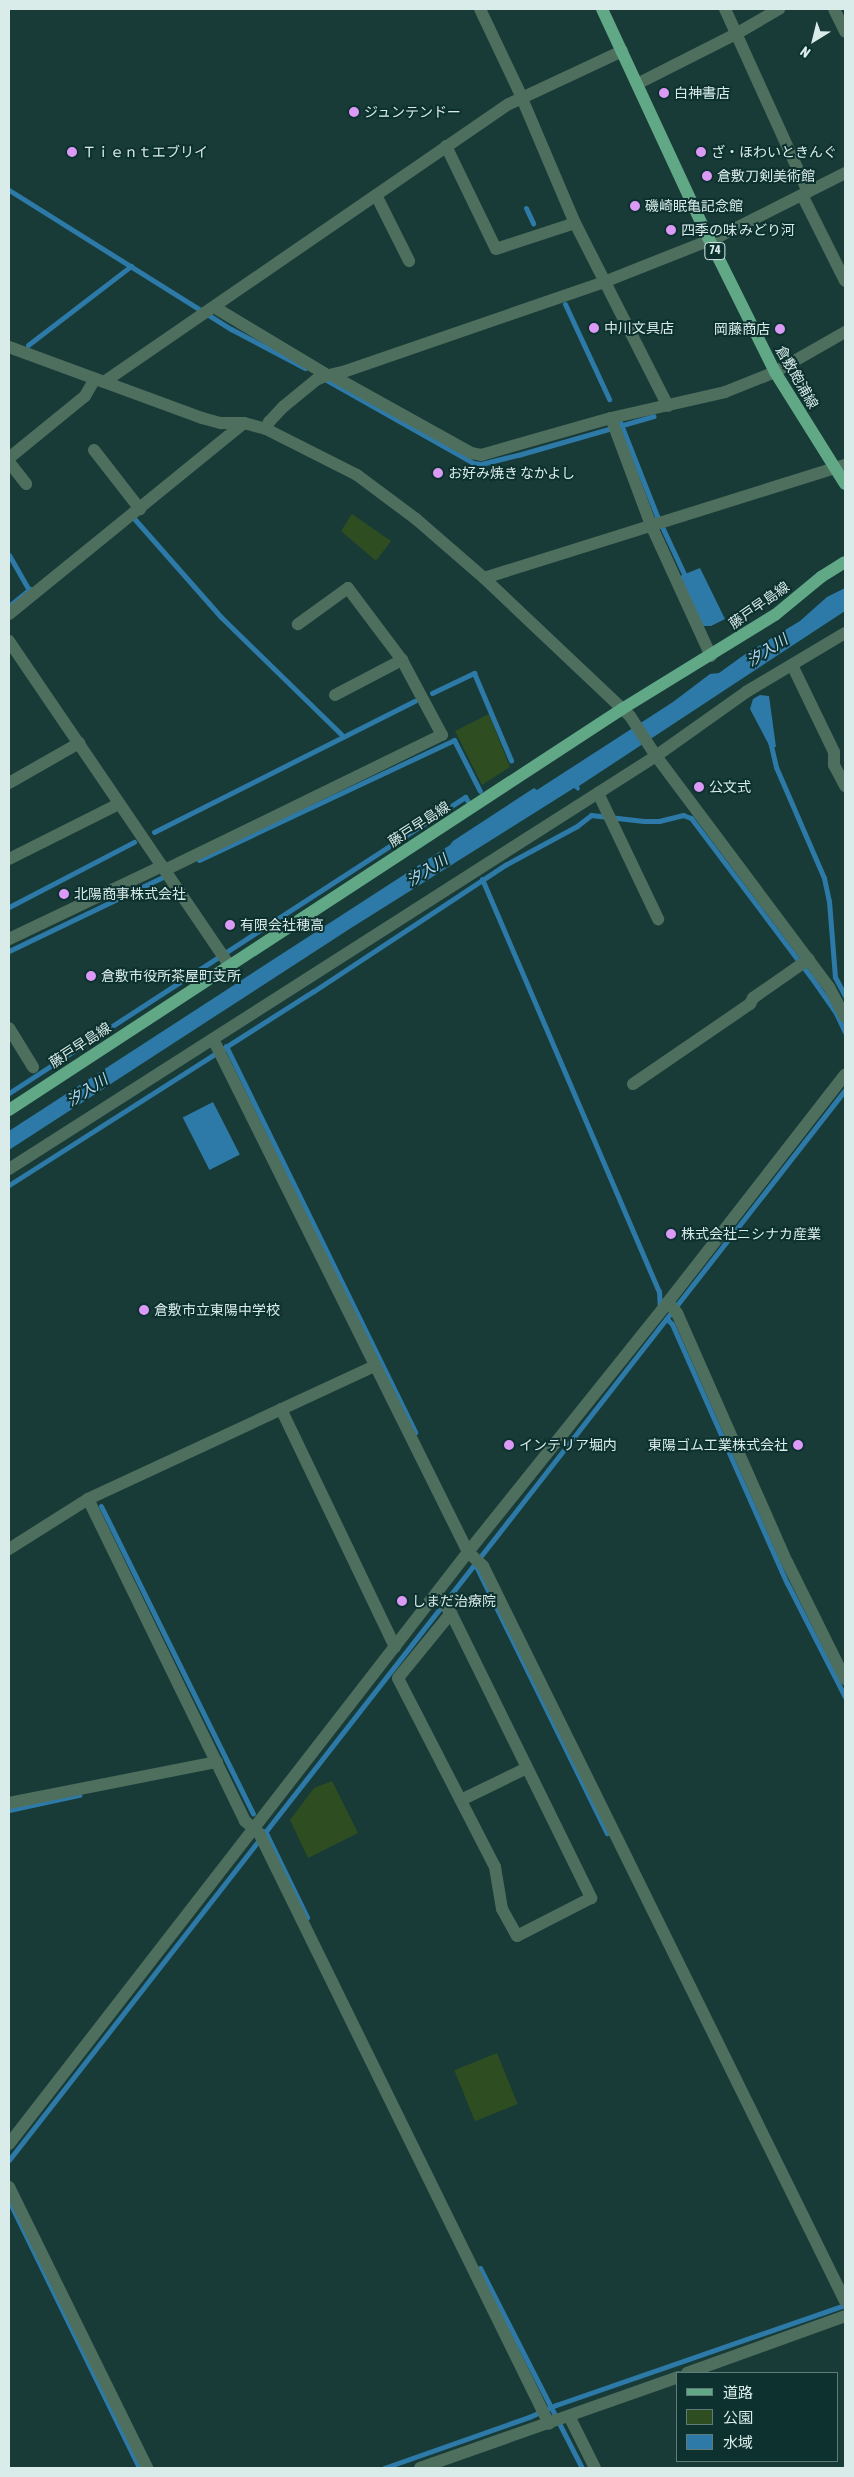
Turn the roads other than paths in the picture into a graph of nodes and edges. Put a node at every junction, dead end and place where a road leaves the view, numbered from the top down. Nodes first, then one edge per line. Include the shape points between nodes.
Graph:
1 (480, 9) edge
2 (602, 9) edge
3 (725, 9) edge
4 (779, 9) edge
5 (834, 9) edge
6 (845, 32) edge
7 (736, 34) junction
8 (622, 51) junction
9 (637, 84) junction
10 (522, 99) junction
11 (446, 146) junction
12 (845, 173) edge
13 (805, 193) junction
14 (376, 195) junction
15 (575, 222) junction
16 (709, 239) junction
17 (409, 262) dead end
18 (845, 281) edge
19 (604, 282) junction
20 (209, 311) junction
21 (845, 332) edge
22 (11, 351) edge
23 (775, 372) junction
24 (325, 376) junction
25 (99, 381) junction
26 (668, 406) junction
27 (244, 423) junction
28 (613, 424) junction
29 (266, 429) junction
30 (94, 450) dead end
31 (9, 458) edge
32 (9, 462) edge
33 (841, 467) edge
34 (26, 484) dead end
35 (845, 484) edge
36 (135, 513) junction
37 (653, 525) junction
38 (845, 562) edge
39 (484, 578) junction
40 (9, 614) edge
41 (298, 624) dead end
42 (845, 633) edge
43 (9, 641) edge
44 (711, 656) junction
45 (402, 660) junction
46 (792, 664) junction
47 (334, 695) dead end
48 (626, 712) junction
49 (79, 743) junction
50 (654, 753) junction
51 (9, 783) edge
52 (845, 786) edge
53 (598, 793) junction
54 (119, 804) junction
55 (9, 858) edge
56 (163, 868) junction
57 (658, 919) dead end
58 (9, 939) edge
59 (228, 963) junction
60 (804, 963) junction
61 (845, 1017) edge
62 (9, 1028) edge
63 (215, 1042) junction
64 (33, 1067) dead end
65 (845, 1075) edge
66 (633, 1084) dead end
67 (9, 1110) edge
68 (9, 1169) edge
69 (667, 1309) junction
70 (374, 1366) junction
71 (281, 1409) junction
72 (88, 1499) junction
73 (9, 1549) edge
74 (476, 1559) junction
75 (444, 1604) junction
76 (395, 1647) junction
77 (844, 1673) edge
78 (217, 1762) junction
79 (527, 1768) junction
80 (461, 1800) junction
81 (9, 1803) edge
82 (259, 1836) junction
83 (9, 2144) edge
84 (9, 2187) edge
85 (845, 2300) edge
86 (845, 2316) edge
87 (690, 2372) edge
88 (676, 2378) edge
89 (553, 2417) junction
90 (147, 2468) edge
91 (420, 2468) edge
92 (595, 2468) edge

1 - 10 street
2 - 8 main road, 倉敷飽浦線 / 74
3 - 7 street
4 - 7 street
5 - 6 street
7 - 9 street
7 - 13 street
8 - 9 main road, 倉敷飽浦線 / 74
8 - 10 street
9 - 16 main road, 倉敷飽浦線 / 74
10 - 11 street via 509,104
10 - 15 street
11 - 14 street
11 - 15 street via 496,249
12 - 13 street
13 - 16 street
13 - 18 street
14 - 17 street
14 - 20 street
15 - 19 street
16 - 19 street
16 - 23 main road, 倉敷飽浦線 / 74
19 - 24 street
19 - 26 street
20 - 24 street
20 - 25 street
21 - 23 street
22 - 25 street
23 - 26 street via 725,392
23 - 33 main road, 倉敷飽浦線 / 74
24 - 28 street via 482,455
24 - 29 street via 283,407
25 - 27 street via 202,418 221,423
25 - 31 street
26 - 28 street
27 - 29 street
27 - 36 street
28 - 37 street
29 - 39 street via 357,475 416,519
30 - 36 street
32 - 34 street
33 - 35 main road, 倉敷飽浦線 / 74
33 - 37 street
36 - 40 street
37 - 39 street
37 - 44 street
38 - 44 main road, 藤戸早島線 via 821,577 775,615
39 - 48 street
41 - 45 street via 348,588
42 - 46 street
43 - 49 street
44 - 48 main road, 藤戸早島線
45 - 47 street
45 - 56 street via 442,735
46 - 50 street
46 - 52 street via 834,752 834,764
48 - 50 street
48 - 59 main road, 藤戸早島線
49 - 51 street
49 - 54 street
50 - 53 street
50 - 60 street
53 - 57 street
53 - 63 street
54 - 55 street
54 - 56 street
56 - 58 street
56 - 59 street
59 - 67 main road, 藤戸早島線
60 - 61 street via 829,987
60 - 66 street
62 - 64 street
63 - 68 street
63 - 70 street
65 - 69 street
69 - 74 street
69 - 77 street via 787,1562
70 - 71 street
70 - 74 street
71 - 72 street
71 - 76 street
72 - 73 street
72 - 78 street
74 - 75 street
74 - 85 street
75 - 76 street
75 - 79 street
75 - 80 street via 398,1678
76 - 82 street
78 - 81 street
78 - 82 street via 245,1821
79 - 80 street
79 - 80 street via 591,1898 516,1936 502,1909 495,1867
82 - 83 street
82 - 89 street
84 - 90 street
86 - 87 street
88 - 89 street
89 - 91 street
89 - 92 street

